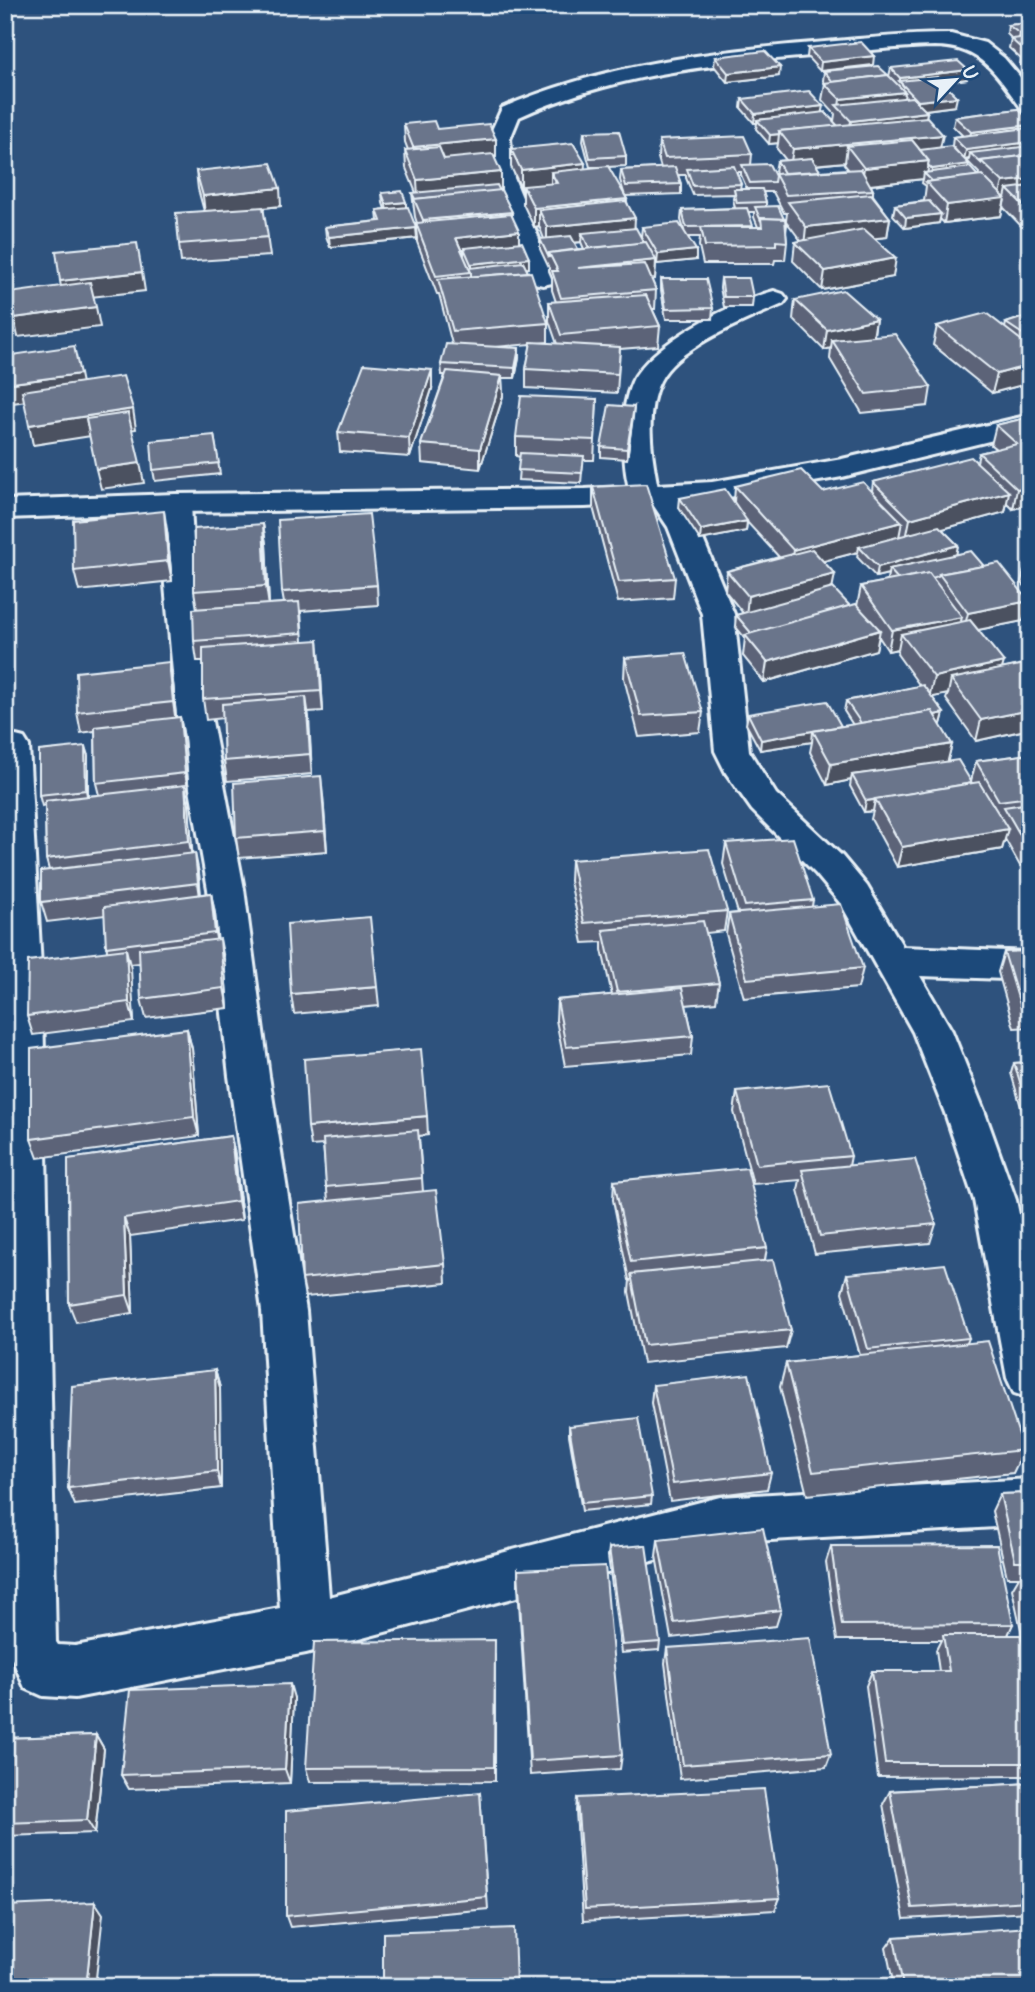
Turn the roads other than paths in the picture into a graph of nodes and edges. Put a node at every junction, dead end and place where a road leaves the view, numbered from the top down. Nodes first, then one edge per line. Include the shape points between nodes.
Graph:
1 (1030, 104) edge
2 (543, 278) dead end
3 (774, 299) dead end
4 (1030, 423) edge
5 (653, 495) junction
6 (176, 503) junction
7 (5, 509) edge
8 (12, 746) dead end
9 (893, 961) junction
10 (1030, 966) edge
11 (14, 1006) edge
12 (1030, 1378) edge
13 (1030, 1502) edge
14 (306, 1628) junction

1 - 2 street via 990,54 951,40 738,55 675,65 538,99 510,113 499,139 503,178
3 - 5 street via 673,349 645,381 637,461
4 - 5 street via 780,481
5 - 6 street
5 - 9 street via 683,527 718,614 732,751 743,773 764,802 829,864 854,895
6 - 7 street
6 - 14 street via 194,716 226,889 284,1311
8 - 11 street
9 - 10 street
9 - 12 street via 932,1031 995,1200
11 - 14 street via 31,1645 43,1670 75,1672
13 - 14 street via 720,1520

